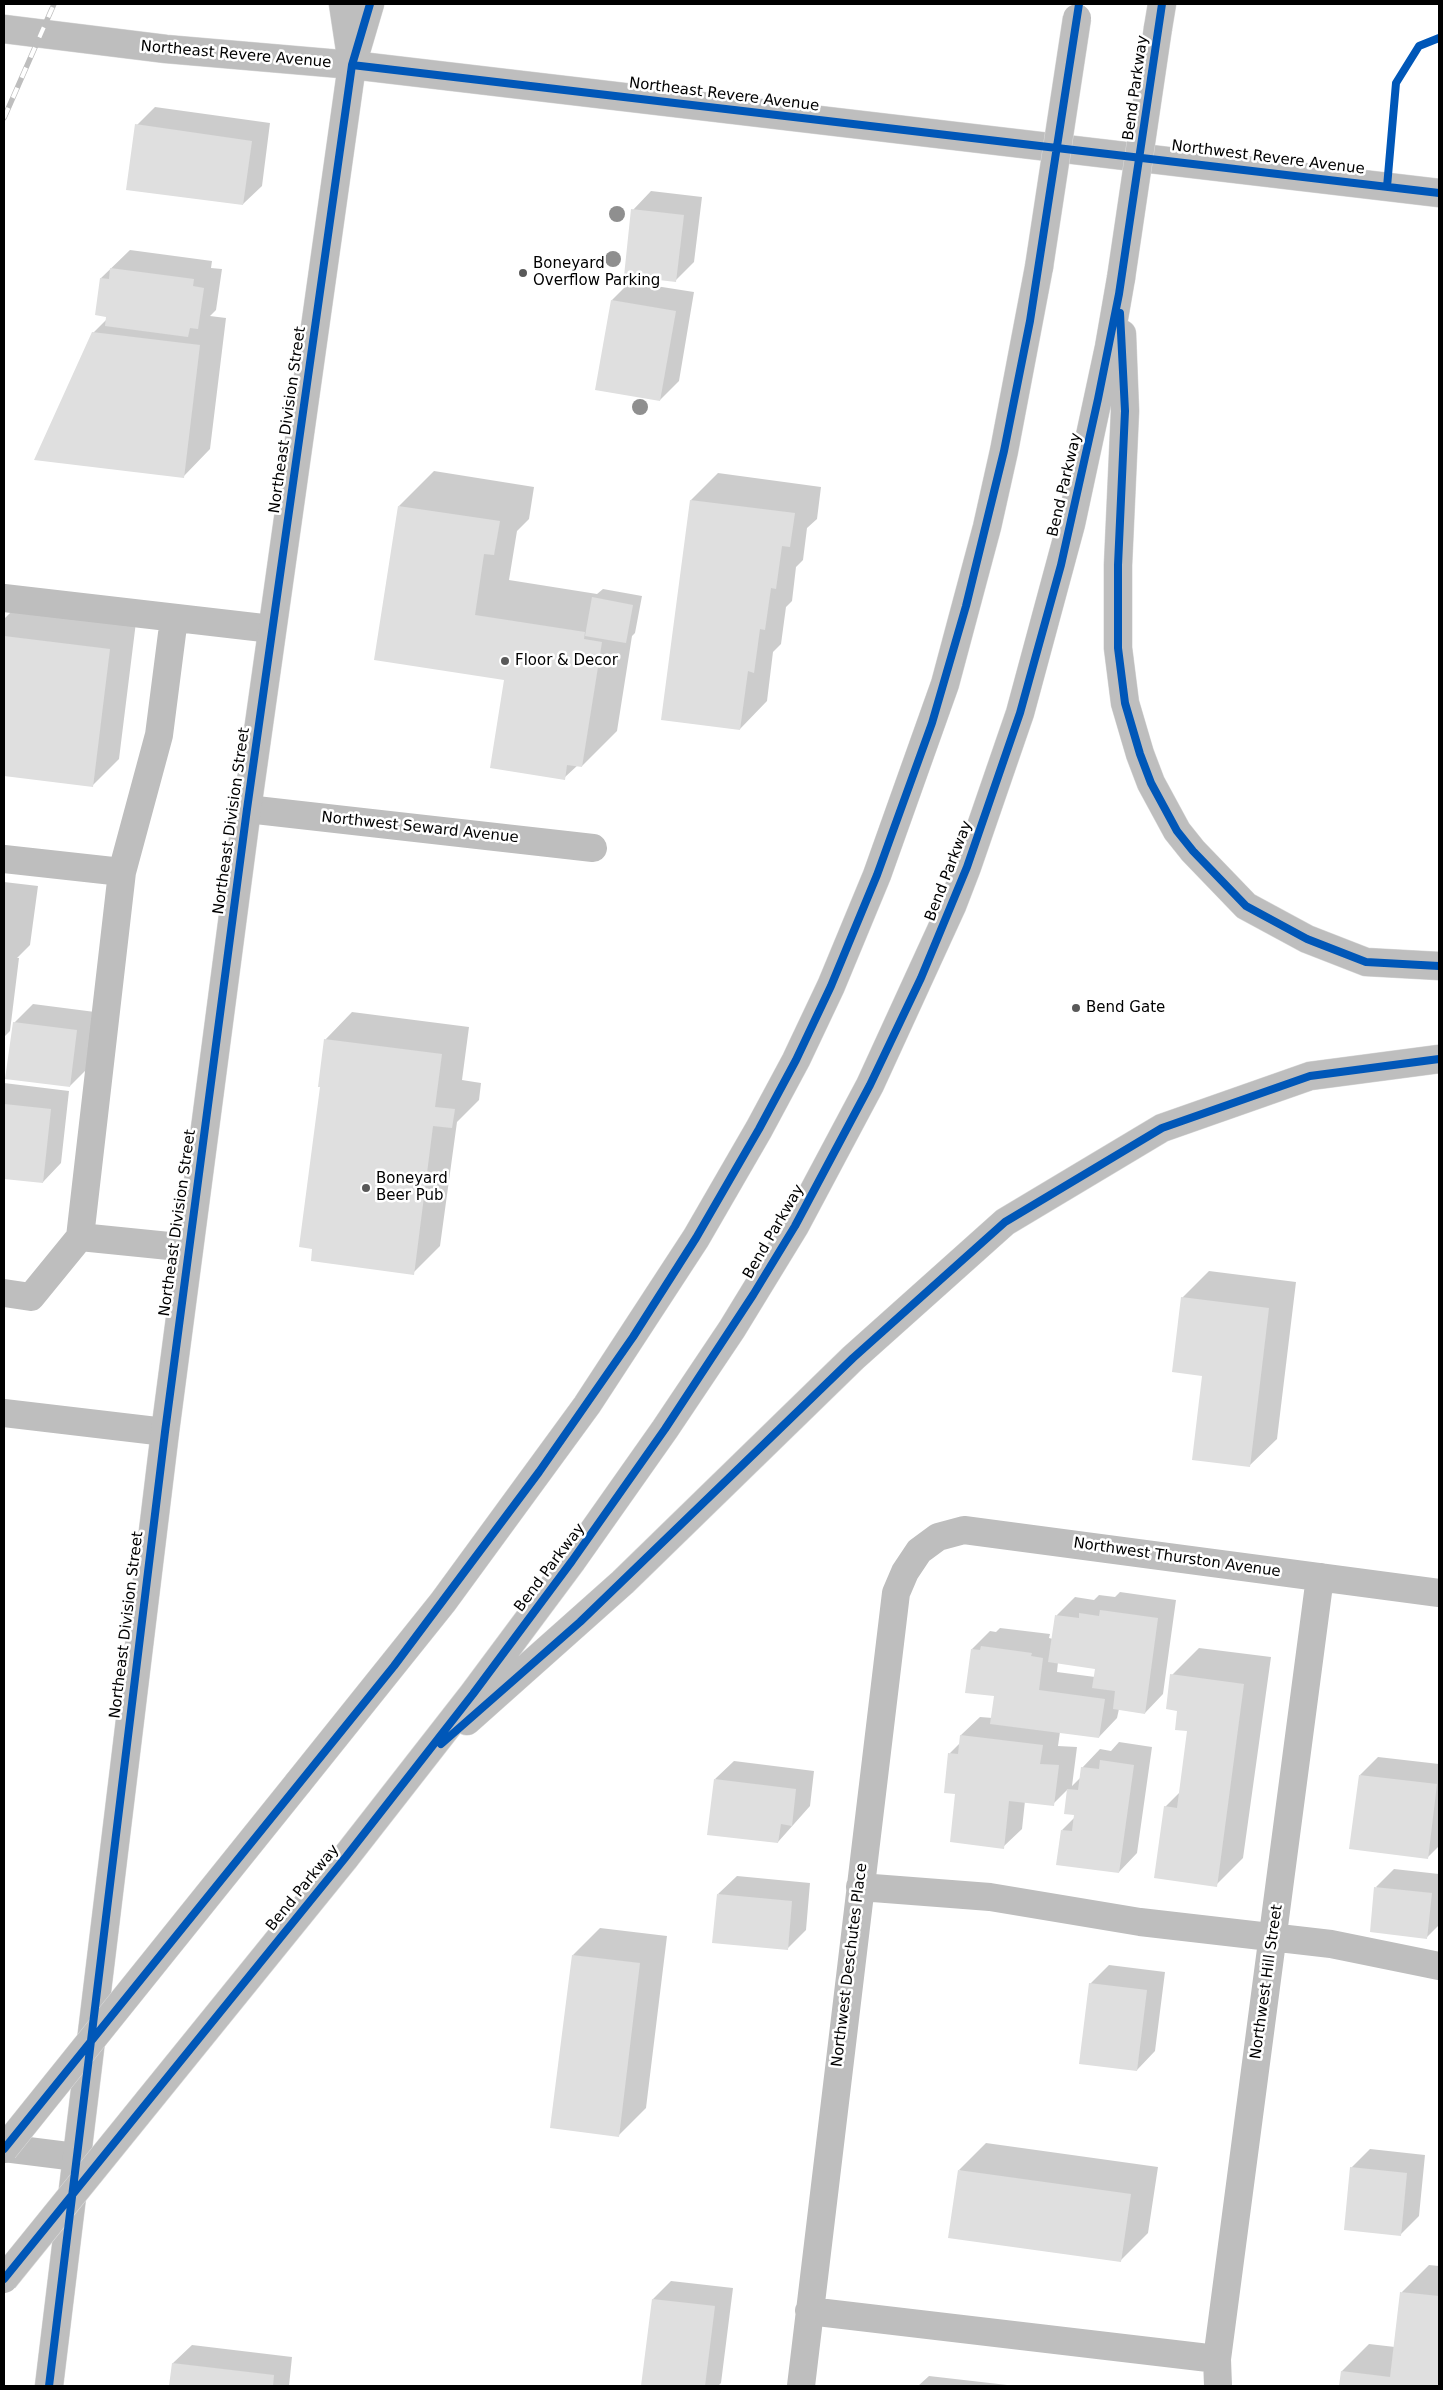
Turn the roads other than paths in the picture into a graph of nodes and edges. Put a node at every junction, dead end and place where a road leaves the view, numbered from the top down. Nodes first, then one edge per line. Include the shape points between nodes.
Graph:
1 (343, 4) edge
2 (370, 4) edge
3 (1078, 11) edge
4 (1160, 16) edge
5 (4, 29) edge
6 (352, 66) junction
7 (1093, 151) joint
8 (1439, 193) edge
9 (1120, 286) junction
10 (4, 598) edge
11 (174, 618) junction
12 (272, 629) junction
13 (247, 808) junction
14 (593, 848) dead end
15 (4, 858) edge
16 (122, 872) junction
17 (1439, 966) edge
18 (1439, 1059) edge
19 (80, 1238) junction
20 (189, 1248) junction
21 (4, 1293) edge
22 (4, 1413) edge
23 (165, 1432) junction
24 (919, 1551) joint
25 (1320, 1577) junction
26 (1439, 1593) edge
27 (419, 1763) junction
28 (860, 1887) junction
29 (1273, 1937) junction
30 (1439, 1966) edge
31 (4, 2149) edge
32 (76, 2157) junction
33 (4, 2278) edge
34 (809, 2311) junction
35 (1217, 2359) junction
36 (49, 2386) edge
37 (801, 2386) edge
38 (1218, 2386) edge

1 - 6 main road
2 - 6 main road
3 - 31 main road, bridge via 1040,268 1004,451 945,684 877,876 796,1060 696,1238 587,1404 443,1602
4 - 9 main road, Bend Parkway, bridge
5 - 6 main road, Northeast Revere Avenue via 166,49
6 - 7 main road, Northeast Revere Avenue
6 - 12 main road, Northeast Division Street
7 - 8 main road, Northwest Revere Avenue
9 - 17 main road via 1125,411 1118,648 1132,729 1151,783 1177,830 1246,906 1307,939 1366,962
9 - 27 main road, Bend Parkway via 1071,524 1020,713 967,867 898,1028 795,1226 721,1346 601,1521
10 - 11 main road
11 - 12 main road
11 - 16 main road via 159,735
12 - 13 main road, Northeast Division Street
13 - 14 main road, Northwest Seward Avenue
13 - 20 main road, Northeast Division Street
15 - 16 main road
16 - 19 main road
18 - 27 main road via 1310,1076 1162,1128 1005,1222 852,1358 587,1615
19 - 20 main road
19 - 21 main road via 31,1297
20 - 23 main road, Northeast Division Street
22 - 23 main road
23 - 32 main road, Northeast Division Street
24 - 25 main road, Northwest Thurston Avenue via 938,1537 964,1530
24 - 28 main road, Northwest Deschutes Place via 896,1593
25 - 26 main road, Northwest Thurston Avenue
25 - 29 main road, Northwest Hill Street
27 - 33 main road, Bend Parkway, bridge
28 - 29 main road via 990,1898 1140,1922
28 - 34 main road, Northwest Deschutes Place
29 - 30 main road via 1331,1944
29 - 35 main road, Northwest Hill Street
31 - 32 main road
32 - 36 main road, Northeast Division Street
34 - 35 main road
34 - 37 main road, Northwest Deschutes Place
35 - 38 main road, Northwest Hill Street

